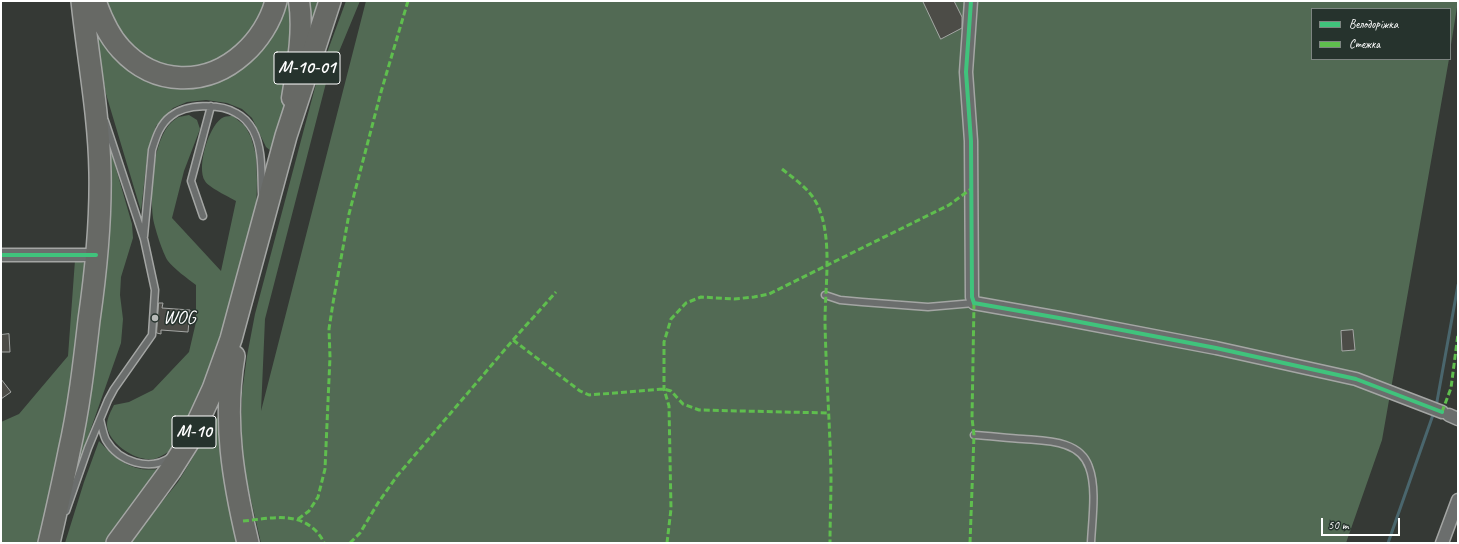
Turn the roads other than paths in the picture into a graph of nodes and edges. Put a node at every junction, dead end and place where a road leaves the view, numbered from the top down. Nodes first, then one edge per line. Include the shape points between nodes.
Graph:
1 (82, 1) edge
2 (95, 1) edge
3 (276, 1) edge
4 (299, 1) edge
5 (330, 1) edge
6 (971, 1) edge
7 (94, 95) junction
8 (211, 106) junction
9 (286, 136) junction
10 (203, 216) dead end
11 (263, 222) junction
12 (144, 239) junction
13 (1, 255) edge
14 (96, 255) junction
15 (825, 295) dead end
16 (974, 303) junction
17 (241, 305) junction
18 (1450, 415) edge
19 (100, 420) junction
20 (974, 435) dead end
21 (189, 441) junction
22 (1458, 500) edge
23 (64, 518) dead end
24 (54, 536) edge
25 (53, 543) edge
26 (117, 543) edge
27 (248, 543) edge
28 (1091, 543) edge
29 (1442, 543) edge

1 - 7 highway
2 - 3 highway via 110,34 134,61 170,77 189,78 214,73 249,49 271,18
4 - 9 main road, М-10 via 298,51
5 - 9 highway, М-10-01
6 - 16 street via 966,72
7 - 12 lane via 108,128
7 - 14 highway via 100,172
8 - 10 lane via 191,181
8 - 11 lane via 235,112 252,128 260,156
8 - 12 lane via 182,110 171,115 161,126 152,150
9 - 11 highway, М-10
11 - 17 highway, М-10
12 - 19 lane via 155,290 152,336 114,389
13 - 14 street
14 - 24 highway via 82,380
15 - 16 lane via 840,300 928,307
16 - 18 street via 1216,348 1356,379
17 - 21 highway, М-10 via 218,376
17 - 27 highway via 230,393 229,433 233,469
19 - 21 lane via 107,441 120,455 136,463 148,465 168,459
19 - 23 lane
20 - 28 lane via 1057,442 1083,455 1092,476
21 - 26 highway, М-10
22 - 29 street
24 - 25 lane

